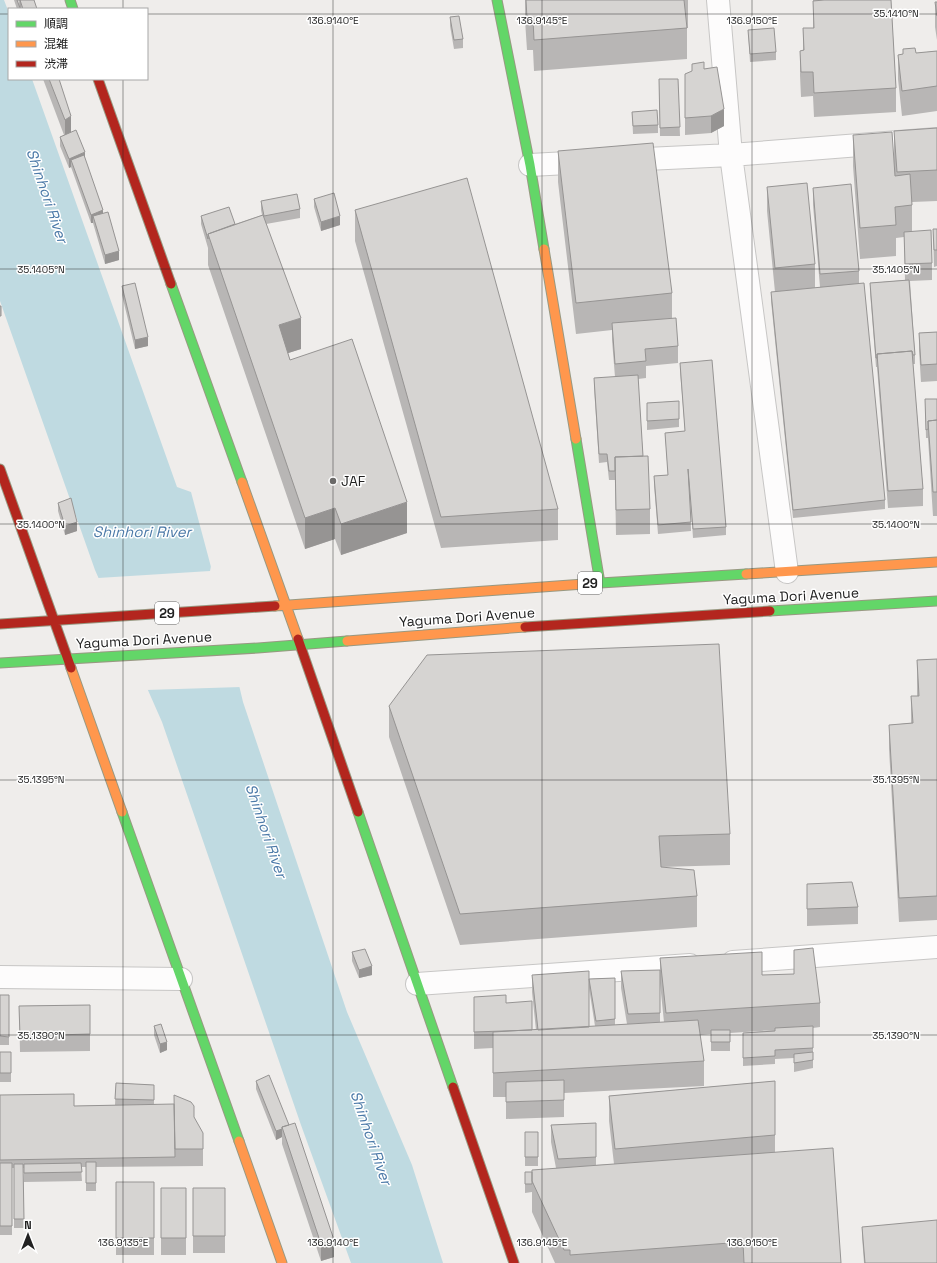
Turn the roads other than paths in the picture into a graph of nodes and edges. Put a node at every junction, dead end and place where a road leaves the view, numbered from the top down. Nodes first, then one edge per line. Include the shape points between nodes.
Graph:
1 (497, 0) edge
2 (718, 0) edge
3 (98, 80) edge
4 (937, 139) edge
5 (731, 155) junction
6 (530, 165) junction
7 (0, 469) edge
8 (937, 562) edge
9 (787, 572) junction
10 (600, 583) junction
11 (937, 601) edge
12 (286, 606) junction
13 (55, 621) junction
14 (0, 624) edge
15 (300, 644) junction
16 (68, 659) junction
17 (0, 663) edge
18 (937, 947) edge
19 (0, 977) edge
20 (181, 979) junction
21 (417, 984) junction
22 (282, 1263) edge
23 (514, 1263) edge

1 - 6 street
2 - 5 street
3 - 12 street
4 - 5 street
5 - 6 street
5 - 9 street
6 - 10 street
7 - 13 street
8 - 9 street, Yaguma Dori Avenue / 29
9 - 10 street, Yaguma Dori Avenue / 29
10 - 12 street, Yaguma Dori Avenue / 29
11 - 15 street, Yaguma Dori Avenue via 606,621
12 - 13 street, Yaguma Dori Avenue / 29
12 - 15 street
13 - 14 street, Yaguma Dori Avenue / 29
13 - 16 street
15 - 16 street, Yaguma Dori Avenue
15 - 21 street
16 - 17 street, Yaguma Dori Avenue
16 - 20 street
18 - 21 street
19 - 20 street
20 - 22 street
21 - 23 street

